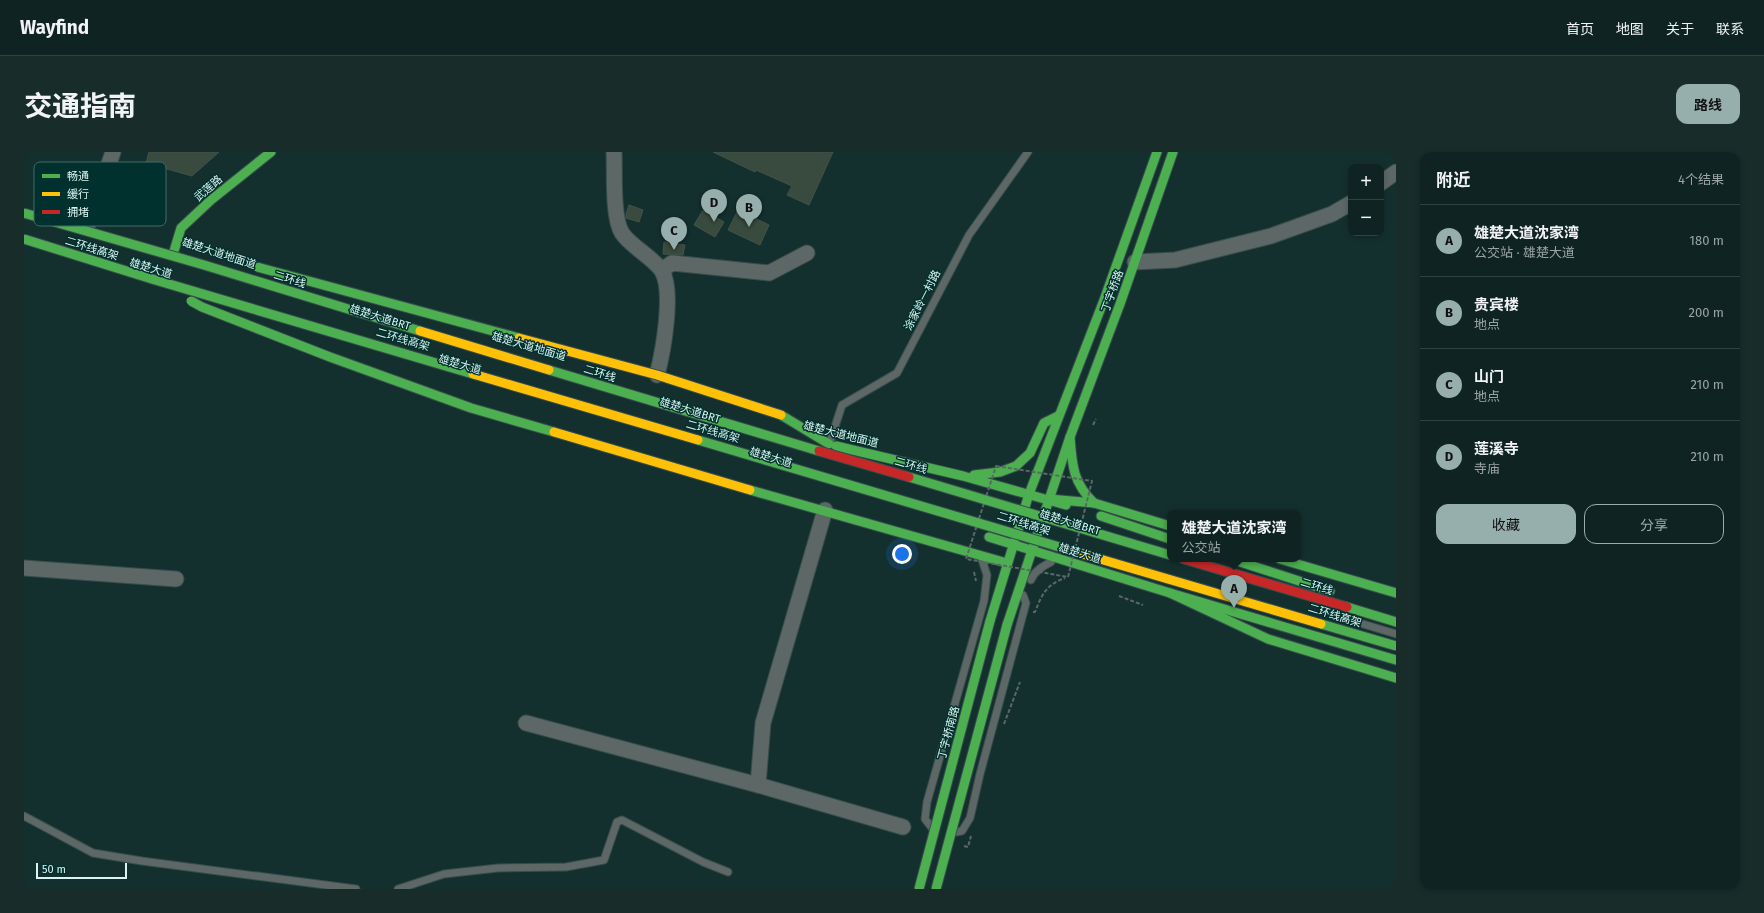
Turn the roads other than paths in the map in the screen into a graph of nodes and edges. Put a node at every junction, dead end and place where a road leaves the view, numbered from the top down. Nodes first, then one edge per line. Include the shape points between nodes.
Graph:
1 (113, 152) edge
2 (271, 152) edge
3 (614, 152) edge
4 (1028, 152) edge
5 (1157, 152) edge
6 (1173, 152) edge
7 (110, 162) edge
8 (1396, 172) edge
9 (1384, 181) edge
10 (24, 204) edge
11 (1348, 205) edge
12 (34, 207) edge
13 (24, 213) edge
14 (34, 216) edge
15 (71, 226) edge
16 (94, 226) edge
17 (24, 239) edge
18 (24, 242) edge
19 (159, 250) junction
20 (174, 251) junction
21 (194, 252) dead end
22 (807, 253) dead end
23 (1135, 262) junction
24 (245, 264) dead end
25 (669, 264) junction
26 (152, 279) junction
27 (657, 375) junction
28 (1058, 416) junction
29 (1070, 437) junction
30 (829, 444) junction
31 (963, 476) junction
32 (1029, 494) junction
33 (1049, 500) junction
34 (1094, 503) junction
35 (825, 510) junction
36 (937, 521) dead end
37 (1030, 522) junction
38 (1167, 525) edge
39 (982, 535) dead end
40 (1167, 538) edge
41 (1012, 544) junction
42 (1032, 550) junction
43 (1167, 554) edge
44 (980, 556) junction
45 (1057, 559) junction
46 (1194, 562) edge
47 (1240, 562) edge
48 (1290, 562) edge
49 (1007, 563) junction
50 (24, 568) edge
51 (176, 579) dead end
52 (1001, 583) junction
53 (1020, 586) junction
54 (1335, 593) dead end
55 (1396, 593) edge
56 (1170, 594) junction
57 (984, 601) junction
58 (1026, 603) junction
59 (1358, 622) dead end
60 (1396, 622) edge
61 (1396, 634) edge
62 (1396, 646) edge
63 (1396, 660) edge
64 (1396, 678) edge
65 (526, 723) dead end
66 (758, 785) junction
67 (24, 816) edge
68 (902, 827) dead end
69 (940, 831) dead end
70 (947, 833) dead end
71 (728, 872) dead end
72 (356, 889) edge
73 (398, 889) edge
74 (919, 889) edge
75 (936, 889) edge

1 - 7 street
2 - 20 main road, 武莲路 via 211,200 181,228
3 - 25 street via 615,208 622,233
4 - 30 lane, 涂家岭一村路 via 969,235 897,373 842,405
5 - 28 main road, 丁字桥路 via 1104,300
6 - 23 main road, 丁字桥路
8 - 9 street
10 - 12 main road, 雄楚大道地面道
11 - 23 street via 1332,214 1271,236 1175,260
13 - 14 main road, 二环线, bridge
15 - 19 main road, 二环线, bridge
16 - 20 main road, 雄楚大道地面道
17 - 26 main road, 二环线高架, bridge
18 - 36 main road, 雄楚大道 via 392,357 539,398
19 - 21 main road
19 - 43 main road, 二环线, bridge via 288,292 731,426
20 - 30 main road, 雄楚大道地面道 via 378,315
22 - 25 street via 769,273
23 - 29 main road, 丁字桥路
24 - 27 main road, bridge
25 - 27 street via 663,352
26 - 35 main road, bridge via 202,308 464,405
26 - 62 main road, 二环线高架, bridge
27 - 30 main road, bridge via 781,415
28 - 31 main road via 1044,423 1030,453 1016,466 1000,472
28 - 32 main road, 丁字桥路
29 - 33 main road, 丁字桥路
29 - 34 main road via 1072,468 1077,484
30 - 31 main road, 雄楚大道地面道
31 - 32 main road, 雄楚大道地面道
32 - 33 main road, 雄楚大道地面道
32 - 37 main road, 丁字桥路
33 - 34 main road
33 - 37 main road, 丁字桥路
33 - 40 main road, 雄楚大道地面道
34 - 38 main road
35 - 44 main road
35 - 66 street via 763,723
37 - 41 main road, 丁字桥南路
37 - 42 main road
39 - 41 main road, 雄楚大道
41 - 42 main road, 雄楚大道
41 - 49 main road, 丁字桥南路
42 - 45 main road, 雄楚大道
42 - 53 main road
44 - 49 main road
44 - 57 lane via 987,575
45 - 56 main road, 雄楚大道
45 - 58 lane via 1042,566 1032,577
46 - 60 main road, 二环线
47 - 54 main road
48 - 55 main road
49 - 52 main road, 丁字桥南路
50 - 51 street
52 - 57 lane
52 - 74 main road, 丁字桥南路, bridge
53 - 58 lane
53 - 75 main road, bridge via 1007,625
56 - 63 main road, 雄楚大道
56 - 64 main road via 1248,631 1300,650
57 - 69 lane via 927,802 925,819 932,828
58 - 70 lane via 970,818 962,831
59 - 61 lane
65 - 66 street
66 - 68 street
67 - 72 lane via 93,853
71 - 73 lane via 703,862 622,820 617,822 604,860 566,867 498,868 444,874

